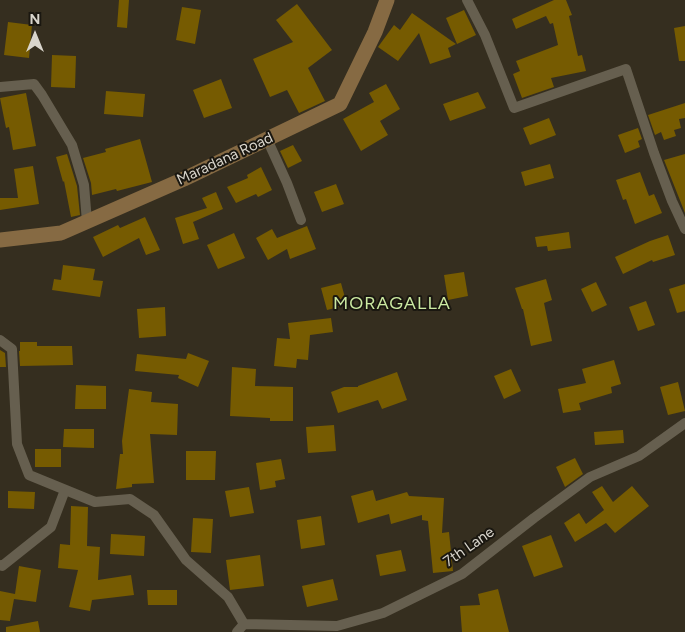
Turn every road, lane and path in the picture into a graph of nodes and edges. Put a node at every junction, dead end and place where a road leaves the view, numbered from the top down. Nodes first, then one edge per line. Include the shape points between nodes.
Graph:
1 (387, 0) edge
2 (467, 0) edge
3 (0, 87) edge
4 (267, 139) junction
5 (301, 220) dead end
6 (87, 222) junction
7 (685, 229) edge
8 (0, 240) edge
9 (0, 340) edge
10 (685, 423) edge
11 (65, 490) junction
12 (0, 565) edge
13 (240, 628) edge

1 - 4 street, Maradana Road via 340,104
2 - 7 street via 485,35 514,108 626,68 654,153
3 - 6 street via 34,84 42,95 72,145 84,185
4 - 5 street
4 - 6 street, Maradana Road
6 - 8 street, Maradana Road via 61,234
9 - 11 street, 7th Lane via 12,349 17,444 29,475
10 - 13 street, 7th Lane via 639,456 590,477 462,574 383,613 337,626
11 - 12 street via 51,527
11 - 13 street, 7th Lane via 95,502 130,499 154,515 186,560 228,597

